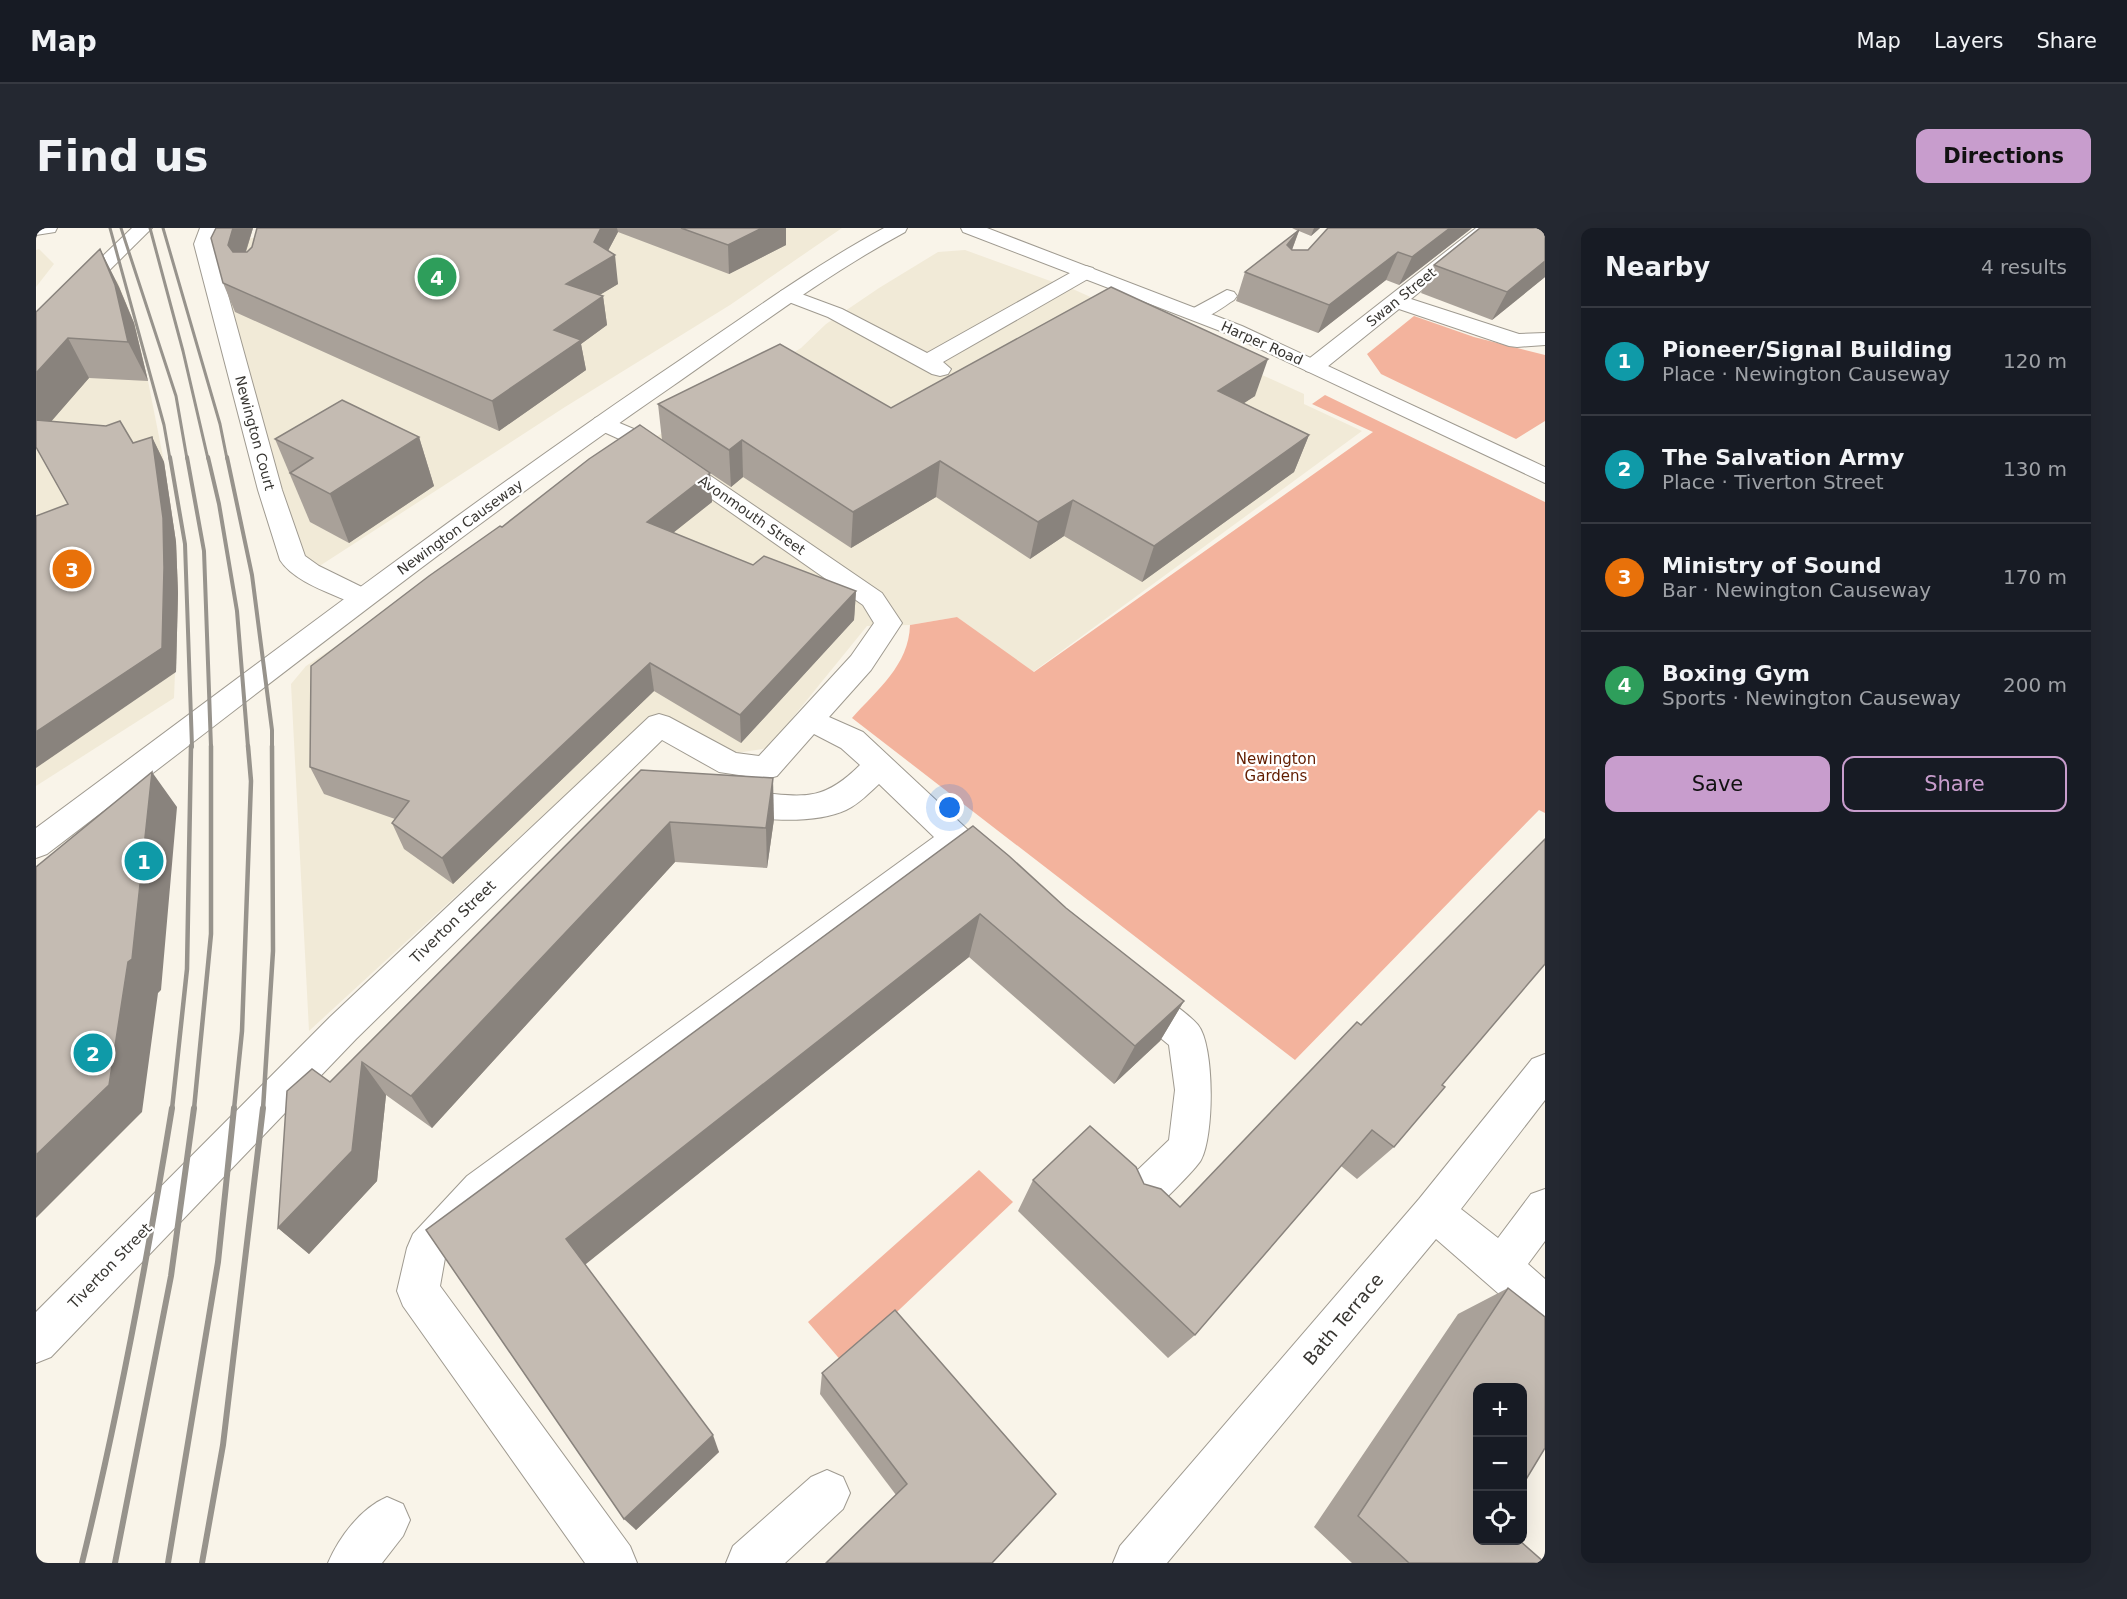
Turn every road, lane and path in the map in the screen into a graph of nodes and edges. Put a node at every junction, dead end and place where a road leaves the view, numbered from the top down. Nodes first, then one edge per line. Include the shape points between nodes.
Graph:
1 (48, 228) edge
2 (143, 228) edge
3 (209, 228) edge
4 (898, 228) edge
5 (970, 228) edge
6 (1488, 228) edge
7 (36, 229) edge
8 (1086, 272) junction
9 (788, 295) junction
10 (1227, 296) dead end
11 (1397, 301) junction
12 (1197, 314) junction
13 (36, 332) edge
14 (1545, 339) edge
15 (1314, 366) junction
16 (603, 423) junction
17 (1545, 476) edge
18 (363, 598) junction
19 (888, 623) joint
20 (810, 720) junction
21 (878, 765) junction
22 (697, 799) edge
23 (956, 838) junction
24 (36, 845) edge
25 (997, 877) edge
26 (1107, 974) edge
27 (1545, 1071) edge
28 (1137, 1198) edge
29 (1545, 1208) edge
30 (1432, 1213) junction
31 (1500, 1269) junction
32 (1545, 1306) edge
33 (36, 1342) edge
34 (827, 1493) dead end
35 (387, 1520) dead end
36 (352, 1563) edge
37 (613, 1563) edge
38 (750, 1563) edge
39 (1137, 1563) edge

1 - 7 street
2 - 13 street
3 - 18 street, Newington Court via 204,244 292,560
4 - 9 street, Newington Causeway
5 - 8 street, Harper Road
6 - 11 street, Swan Street
8 - 9 street via 934,365 835,313
8 - 12 street, Harper Road
9 - 16 street, Newington Causeway
10 - 12 street
11 - 14 street via 1517,340
11 - 15 street, Swan Street
12 - 15 street, Harper Road
15 - 17 street, Harper Road
16 - 18 street, Newington Causeway
16 - 19 street, Avonmouth Street via 656,449 873,599
18 - 24 street, Newington Causeway
19 - 20 street, Tiverton Street via 861,663
20 - 21 street via 852,740
20 - 33 street, Tiverton Street via 766,768 730,764 660,724 343,1028
21 - 22 street via 856,788 834,802 801,807
21 - 23 street
23 - 25 street
23 - 37 street via 481,1189 428,1248 418,1291
26 - 28 street via 1186,1037 1194,1090 1187,1149
27 - 30 street, Bath Terrace
29 - 31 street
30 - 31 street
30 - 39 street, Bath Terrace
31 - 32 street
34 - 38 street
35 - 36 street

